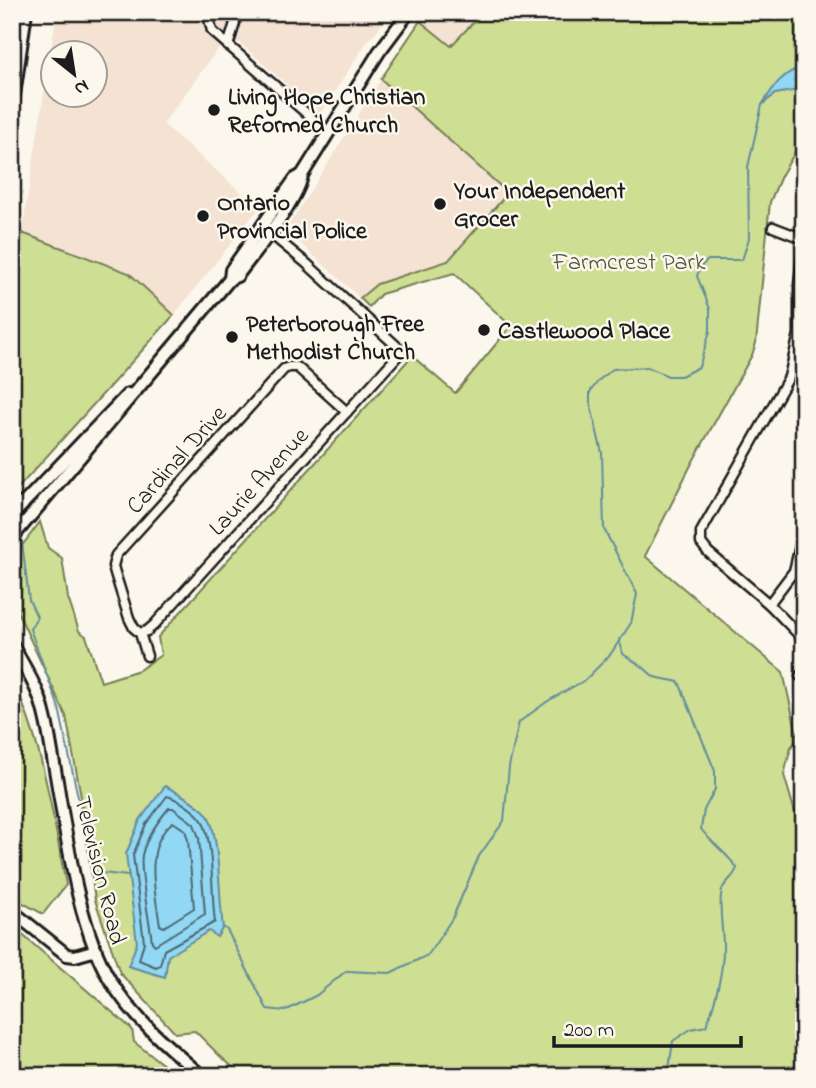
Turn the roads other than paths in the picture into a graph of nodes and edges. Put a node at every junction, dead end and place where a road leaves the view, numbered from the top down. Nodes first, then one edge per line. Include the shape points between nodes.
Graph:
1 (25, 12) edge
2 (213, 12) edge
3 (230, 12) edge
4 (409, 12) edge
5 (228, 46) junction
6 (12, 102) edge
7 (329, 134) junction
8 (773, 227) dead end
9 (266, 230) junction
10 (804, 239) edge
11 (143, 381) junction
12 (347, 412) junction
13 (86, 436) junction
14 (22, 505) joint
15 (12, 515) edge
16 (12, 527) edge
17 (804, 529) edge
18 (12, 538) edge
19 (769, 604) junction
20 (140, 634) junction
21 (804, 640) edge
22 (12, 644) edge
23 (147, 656) dead end
24 (12, 911) edge
25 (96, 950) junction
26 (202, 1076) edge

1 - 6 highway
2 - 5 street via 209,25
3 - 5 street via 234,23
4 - 7 main road
5 - 7 street
7 - 9 main road
8 - 10 street
9 - 11 main road via 231,270 230,279 203,313
9 - 12 street, Laurie Avenue via 402,351
10 - 19 street via 799,334 789,377 701,532 701,543 708,552
11 - 13 main road
11 - 18 main road
12 - 20 street, Laurie Avenue via 154,625
12 - 20 street, Cardinal Drive via 301,370 289,367 214,444 116,555 114,573 129,618
13 - 14 main road
13 - 16 main road
14 - 15 highway
17 - 19 street via 794,571
19 - 21 street
20 - 23 street, Cardinal Drive
22 - 25 main road, Television Road via 39,696 74,869
24 - 25 main road via 67,955
25 - 26 main road, Television Road via 109,979 137,1016

